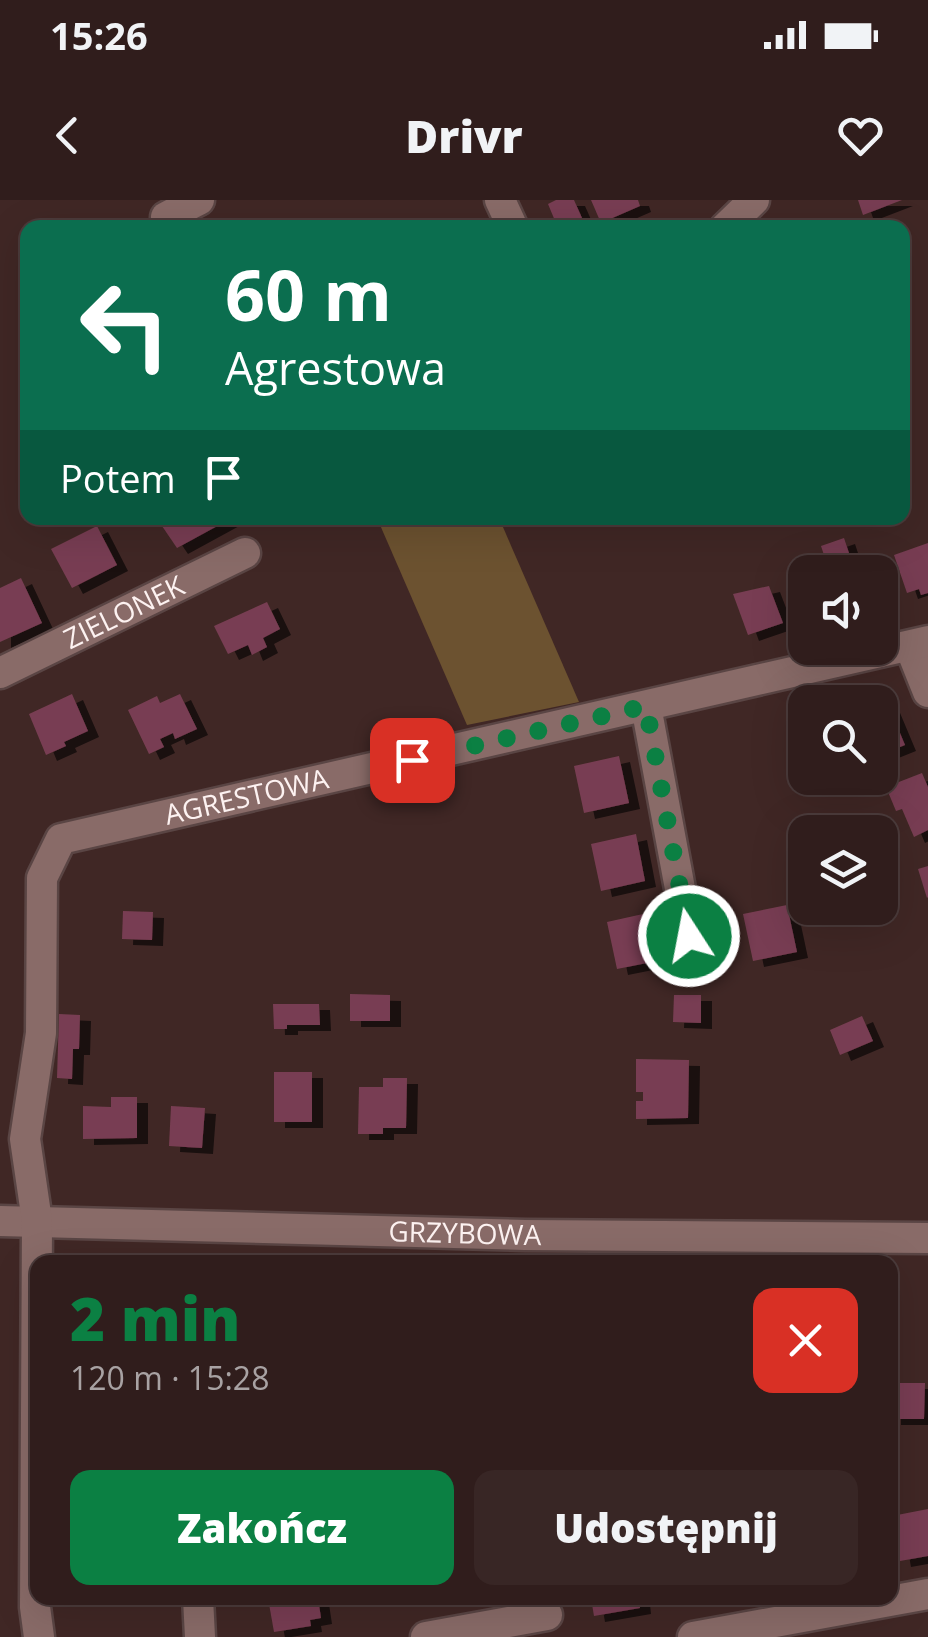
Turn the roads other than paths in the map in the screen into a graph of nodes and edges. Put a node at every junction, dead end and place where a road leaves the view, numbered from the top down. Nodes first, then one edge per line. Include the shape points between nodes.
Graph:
1 (199, 200) edge
2 (754, 200) edge
3 (166, 217) dead end
4 (733, 220) edge
5 (245, 553) dead end
6 (919, 644) edge
7 (0, 672) edge
8 (928, 692) edge
9 (646, 706) junction
10 (689, 936) dead end
11 (0, 1220) edge
12 (37, 1221) junction
13 (927, 1242) edge
14 (525, 1249) edge
15 (37, 1255) edge
16 (928, 1594) edge
17 (898, 1599) edge
18 (35, 1605) edge
19 (198, 1605) edge
20 (868, 1605) edge
21 (550, 1617) edge
22 (39, 1637) edge
23 (200, 1637) edge
24 (426, 1637) edge
25 (692, 1637) edge

1 - 3 street
2 - 4 street
5 - 7 street, ZIELONEK
6 - 8 street
6 - 9 street, AGRESTOWA
9 - 10 street
9 - 12 street, AGRESTOWA via 61,839 42,878 41,1033 25,1138
11 - 12 street, GRZYBOWA
12 - 14 street, GRZYBOWA
12 - 15 street
13 - 14 street, GRZYBOWA
16 - 17 street
18 - 22 street
19 - 23 street
20 - 25 street
21 - 24 street

